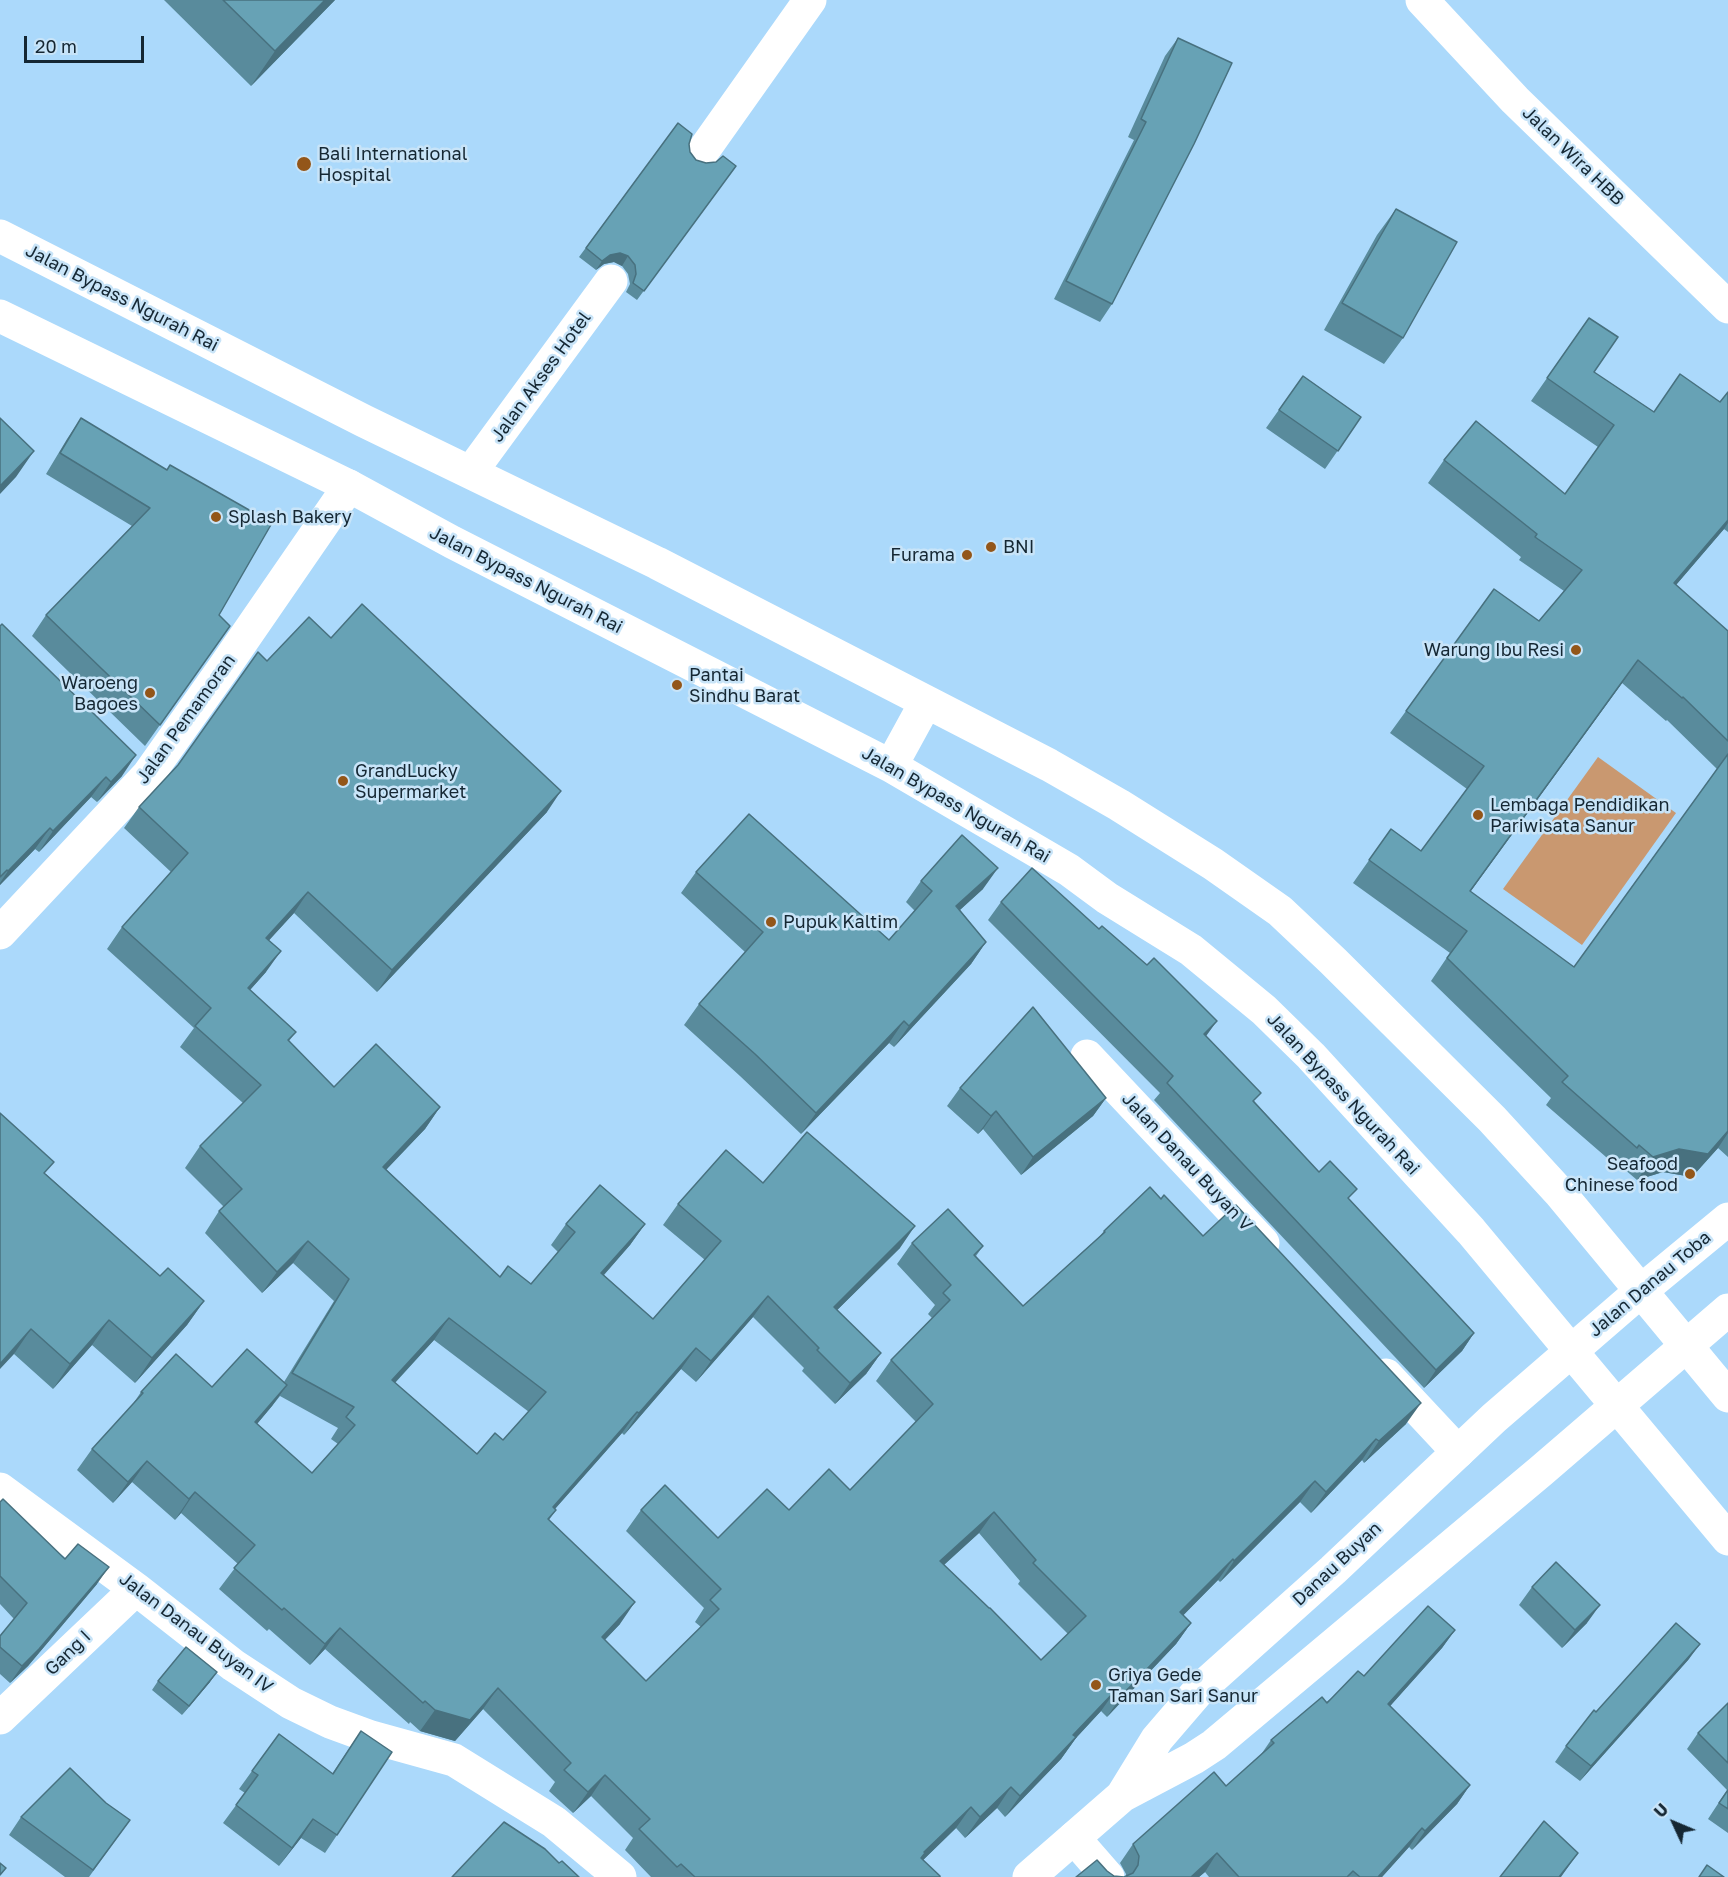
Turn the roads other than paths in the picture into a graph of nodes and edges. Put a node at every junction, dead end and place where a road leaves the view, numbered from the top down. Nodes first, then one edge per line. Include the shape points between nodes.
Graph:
1 (810, 0) edge
2 (1422, 0) edge
3 (701, 154) dead end
4 (0, 236) edge
5 (611, 281) dead end
6 (1728, 307) edge
7 (0, 316) edge
8 (471, 472) junction
9 (349, 486) junction
10 (926, 702) junction
11 (124, 751) edge
12 (891, 766) junction
13 (148, 774) junction
14 (0, 933) edge
15 (1088, 1056) dead end
16 (1728, 1219) edge
17 (1281, 1263) edge
18 (1642, 1290) junction
19 (1728, 1310) edge
20 (1688, 1345) junction
21 (1572, 1350) junction
22 (1369, 1357) edge
23 (1728, 1396) edge
24 (1616, 1405) junction
25 (1458, 1452) junction
26 (0, 1489) edge
27 (1728, 1539) edge
28 (136, 1589) junction
29 (0, 1718) edge
30 (1122, 1796) junction
31 (1074, 1838) junction
32 (620, 1877) edge
33 (1029, 1877) edge
34 (1108, 1877) edge

1 - 3 main road
2 - 6 main road, Jalan Wira HBB via 1515,100
4 - 8 main road, Jalan Bypass Ngurah Rai via 364,422
5 - 8 main road, Jalan Akses Hotel
7 - 9 main road, Jalan Bypass Ngurah Rai
8 - 10 main road, Jalan Bypass Ngurah Rai
9 - 12 main road, Jalan Bypass Ngurah Rai
9 - 13 main road, Jalan Pemamoran
10 - 12 main road
10 - 18 main road, Jalan Bypass Ngurah Rai via 1119,805 1280,911 1492,1119
11 - 13 main road
12 - 21 main road, Jalan Bypass Ngurah Rai via 1069,870 1191,950 1264,1010 1471,1231
13 - 14 main road, Jalan Pemamoran
15 - 17 main road, Jalan Danau Buyan V
16 - 18 main road, Jalan Danau Toba
18 - 20 main road, Jalan Bypass Ngurah Rai
18 - 21 main road, Jalan Danau Toba
19 - 20 main road
20 - 23 main road, Jalan Bypass Ngurah Rai
20 - 24 main road
21 - 24 main road, Jalan Bypass Ngurah Rai
21 - 25 main road, Danau Buyan
22 - 25 main road
24 - 27 main road, Jalan Bypass Ngurah Rai
24 - 30 main road, Danau Buyan via 1215,1745
25 - 30 main road, Danau Buyan via 1200,1689 1156,1739
26 - 28 main road, Jalan Danau Buyan IV
28 - 29 main road, Gang I
28 - 32 main road, Jalan Danau Buyan IV via 233,1665 291,1703 371,1737 454,1760 554,1822
30 - 31 main road, Danau Buyan
31 - 33 main road, Danau Buyan
31 - 34 main road

